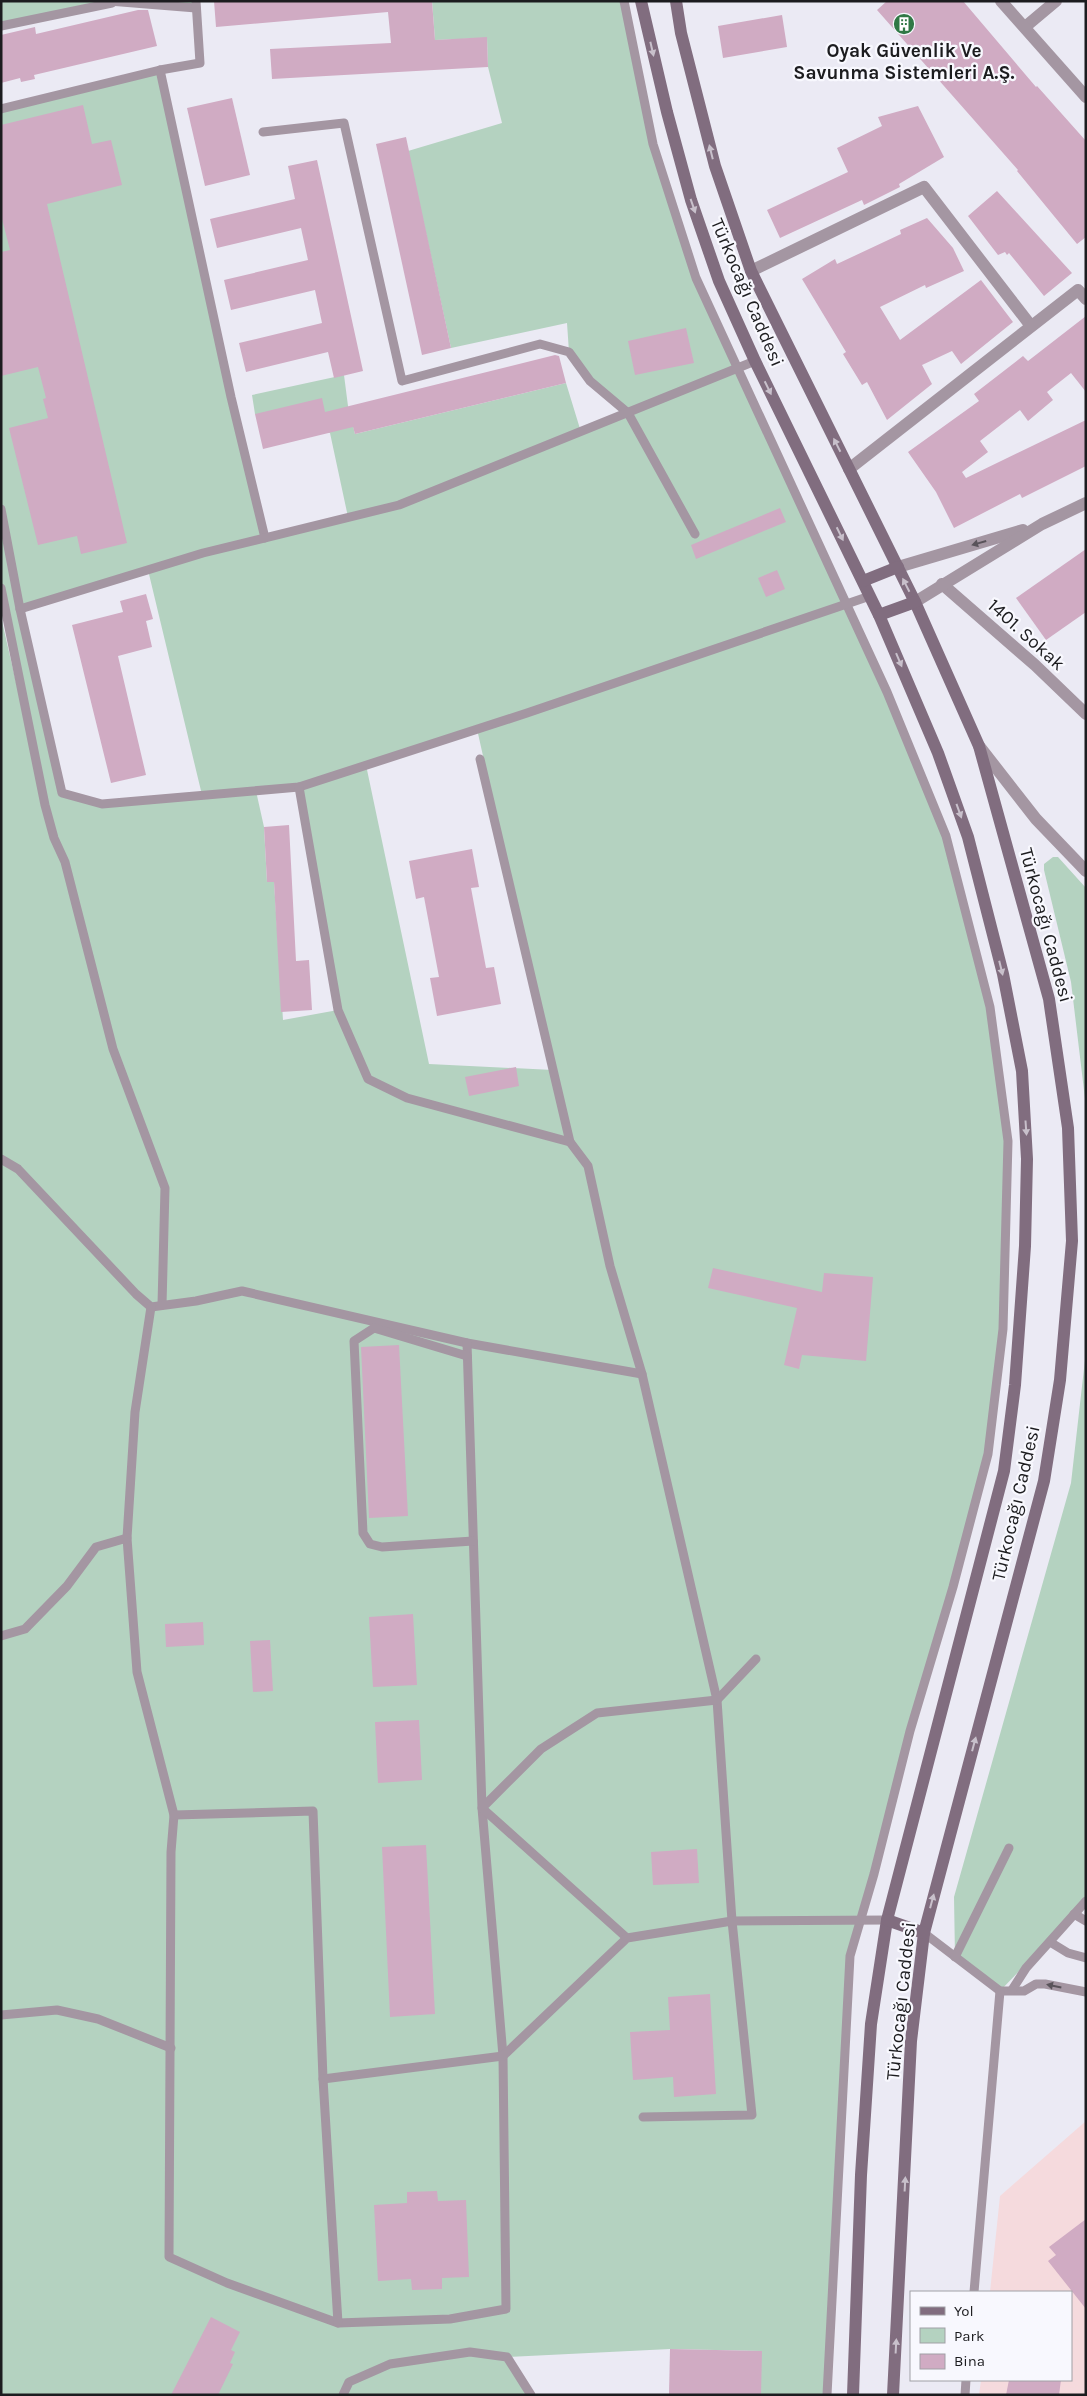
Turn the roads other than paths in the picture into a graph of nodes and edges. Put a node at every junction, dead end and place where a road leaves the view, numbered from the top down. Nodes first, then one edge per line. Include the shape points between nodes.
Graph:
1 (624, 1) edge
2 (641, 1) edge
3 (676, 1) edge
4 (1001, 1) edge
5 (1056, 1) edge
6 (111, 2) edge
7 (196, 5) edge
8 (1, 26) edge
9 (1025, 28) junction
10 (160, 70) junction
11 (1086, 97) edge
12 (1, 109) edge
13 (263, 132) dead end
14 (751, 272) junction
15 (1086, 298) edge
16 (1031, 326) junction
17 (755, 361) junction
18 (738, 368) junction
19 (628, 413) junction
20 (849, 468) junction
21 (1086, 503) edge
22 (1, 509) edge
23 (1042, 524) junction
24 (694, 534) dead end
25 (265, 538) junction
26 (898, 567) junction
27 (863, 581) junction
28 (942, 584) junction
29 (1, 588) edge
30 (870, 596) junction
31 (915, 602) junction
32 (847, 604) junction
33 (20, 609) junction
34 (879, 615) junction
35 (1086, 714) edge
36 (979, 746) junction
37 (480, 758) dead end
38 (299, 787) junction
39 (1086, 871) edge
40 (570, 1142) junction
41 (1, 1159) edge
42 (162, 1305) junction
43 (151, 1307) junction
44 (467, 1343) junction
45 (467, 1356) junction
46 (642, 1374) junction
47 (127, 1538) junction
48 (473, 1541) junction
49 (1, 1636) edge
50 (756, 1659) dead end
51 (717, 1700) junction
52 (482, 1808) junction
53 (174, 1814) junction
54 (1009, 1848) dead end
55 (1086, 1901) edge
56 (1074, 1914) junction
57 (860, 1920) junction
58 (888, 1920) junction
59 (732, 1921) junction
60 (1086, 1921) edge
61 (924, 1933) junction
62 (627, 1938) junction
63 (1050, 1942) junction
64 (955, 1957) junction
65 (1086, 1958) edge
66 (1012, 1990) junction
67 (1000, 1991) junction
68 (1086, 1992) edge
69 (1, 2015) edge
70 (171, 2048) junction
71 (503, 2056) junction
72 (323, 2079) junction
73 (643, 2117) dead end
74 (974, 2291) edge
75 (338, 2322) junction
76 (966, 2381) edge
77 (343, 2395) edge
78 (531, 2395) edge
79 (827, 2395) edge
80 (852, 2395) edge
81 (893, 2395) edge
82 (965, 2395) edge

1 - 18 lane via 653,144 696,278
2 -> 17 main road, Türkocağı Caddesi via 691,200 719,281
14 -> 3 main road, Türkocağı Caddesi via 715,166
4 - 9 street
5 - 9 street
6 - 7 lane
6 - 8 lane
7 - 10 lane via 200,63
9 - 11 street
10 - 12 lane
10 - 25 lane
13 - 19 lane via 344,123 402,381 540,344 569,352 590,381
14 - 16 street via 924,187
20 -> 14 main road, Türkocağı Caddesi
15 - 16 street via 1078,290
16 - 20 street
17 - 18 lane
17 -> 27 main road, Türkocağı Caddesi
18 - 19 lane
18 - 32 lane
19 - 24 lane
19 - 25 lane via 399,505
20 - 26 main road, Türkocağı Caddesi
21 - 23 street
22 - 33 lane
23 -> 26 street
23 - 28 street
25 - 33 lane via 203,553
26 - 27 main road
31 -> 26 main road, Türkocağı Caddesi
27 - 30 main road, Türkocağı Caddesi
28 - 31 street
28 - 35 street, 1401. Sokak
29 - 42 lane via 51,830 65,862 113,1049 165,1188
30 - 32 lane
30 - 34 main road, Türkocağı Caddesi
31 - 34 main road
31 - 36 main road, Türkocağı Caddesi
32 - 38 lane
32 - 57 lane via 888,692 946,836 990,1007 1008,1141 1003,1329 988,1454
33 - 38 lane via 62,793 102,804
34 -> 58 main road, Türkocağı Caddesi via 938,753 968,837 1003,974 1022,1071 1027,1159 1016,1375 1004,1471
36 - 39 street via 1036,819
61 -> 36 main road, Türkocağı Caddesi via 1044,1482 1060,1380 1072,1242 1068,1128 1049,999
37 - 40 lane
38 - 40 lane via 338,1010 368,1079 408,1098
40 - 46 lane via 588,1166 610,1266
41 - 43 lane via 18,1168
42 - 43 lane
42 - 44 lane via 242,1291
43 - 47 lane via 135,1412
44 - 45 lane
44 - 46 lane
45 - 48 lane
45 - 48 lane via 374,1328 354,1341 363,1533 370,1544 382,1547
46 - 51 lane
47 - 49 lane via 96,1547 67,1586 25,1629
47 - 53 lane via 137,1672
48 - 52 lane
50 - 51 lane
51 - 52 lane via 597,1713 542,1749
51 - 59 lane
52 - 62 lane
52 - 71 lane
53 - 70 lane via 171,1852
53 - 72 lane via 313,1811
54 - 64 lane
55 - 56 lane
56 - 60 lane
56 - 63 lane
57 - 58 lane
57 - 59 lane
57 - 79 lane via 850,1956
58 - 61 main road
58 - 80 main road, Türkocağı Caddesi via 871,2024
59 - 62 lane
59 - 73 lane via 752,2115
61 - 64 lane
81 -> 61 main road, Türkocağı Caddesi via 912,2041
62 - 71 lane
63 - 65 lane via 1068,1953
63 - 66 lane via 1026,1968
64 - 67 lane
66 - 67 lane
68 -> 66 lane via 1045,1984 1036,1984 1024,1991
67 - 74 lane
69 - 70 lane via 56,2010 98,2019
70 - 75 lane via 169,2258 227,2283
71 - 72 lane
71 - 75 lane via 506,2309 450,2319
72 - 75 lane
76 - 82 lane
77 - 78 lane via 349,2382 390,2364 470,2352 507,2357

